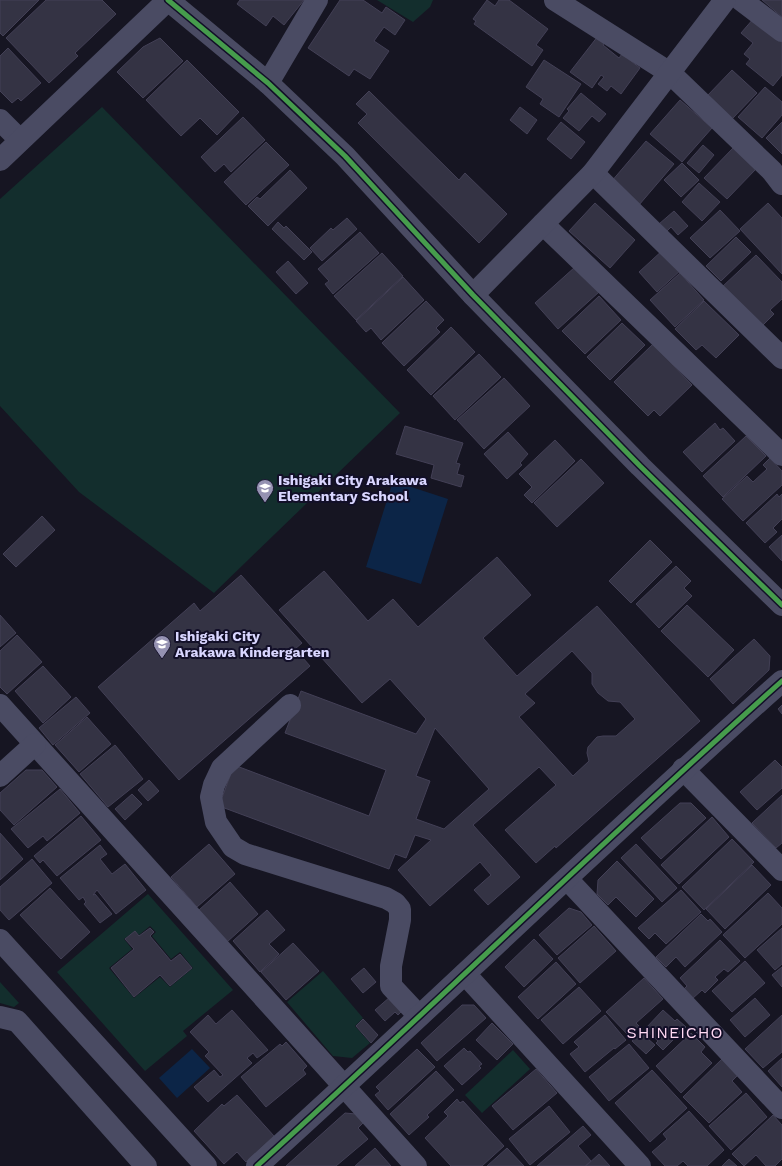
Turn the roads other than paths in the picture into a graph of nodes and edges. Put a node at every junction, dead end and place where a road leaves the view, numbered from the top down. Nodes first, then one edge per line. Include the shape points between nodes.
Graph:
1 (168, 0) edge
2 (317, 0) edge
3 (555, 0) edge
4 (725, 0) edge
5 (741, 0) edge
6 (782, 31) edge
7 (670, 73) junction
8 (268, 83) junction
9 (0, 120) edge
10 (20, 140) junction
11 (0, 160) edge
12 (593, 173) junction
13 (782, 184) edge
14 (543, 224) junction
15 (473, 295) junction
16 (782, 358) edge
17 (782, 455) edge
18 (782, 605) edge
19 (782, 681) edge
20 (0, 705) edge
21 (290, 705) dead end
22 (35, 744) junction
23 (683, 769) junction
24 (0, 776) edge
25 (782, 870) edge
26 (567, 879) junction
27 (0, 940) edge
28 (469, 964) junction
29 (419, 1016) junction
30 (0, 1017) edge
31 (345, 1087) junction
32 (782, 1108) edge
33 (146, 1166) edge
34 (206, 1166) edge
35 (257, 1166) edge
36 (416, 1166) edge
37 (640, 1166) edge

1 - 8 street
1 - 10 street
2 - 8 street
3 - 7 street
4 - 7 street
5 - 6 street
7 - 12 street
7 - 13 street via 772,171
8 - 15 street via 345,156
9 - 10 street
10 - 11 street
12 - 14 street
12 - 16 street
14 - 15 street
14 - 17 street
15 - 18 street via 640,466
19 - 23 street
20 - 22 street
21 - 29 street via 222,768 211,797 216,822 233,847 245,854 395,903 400,909 400,920 391,966 391,986
22 - 24 street
22 - 31 street
23 - 25 street
23 - 26 street
26 - 28 street
26 - 32 street
27 - 34 street
28 - 29 street
28 - 37 street
29 - 31 street
30 - 33 street via 17,1021
31 - 35 street
31 - 36 street

